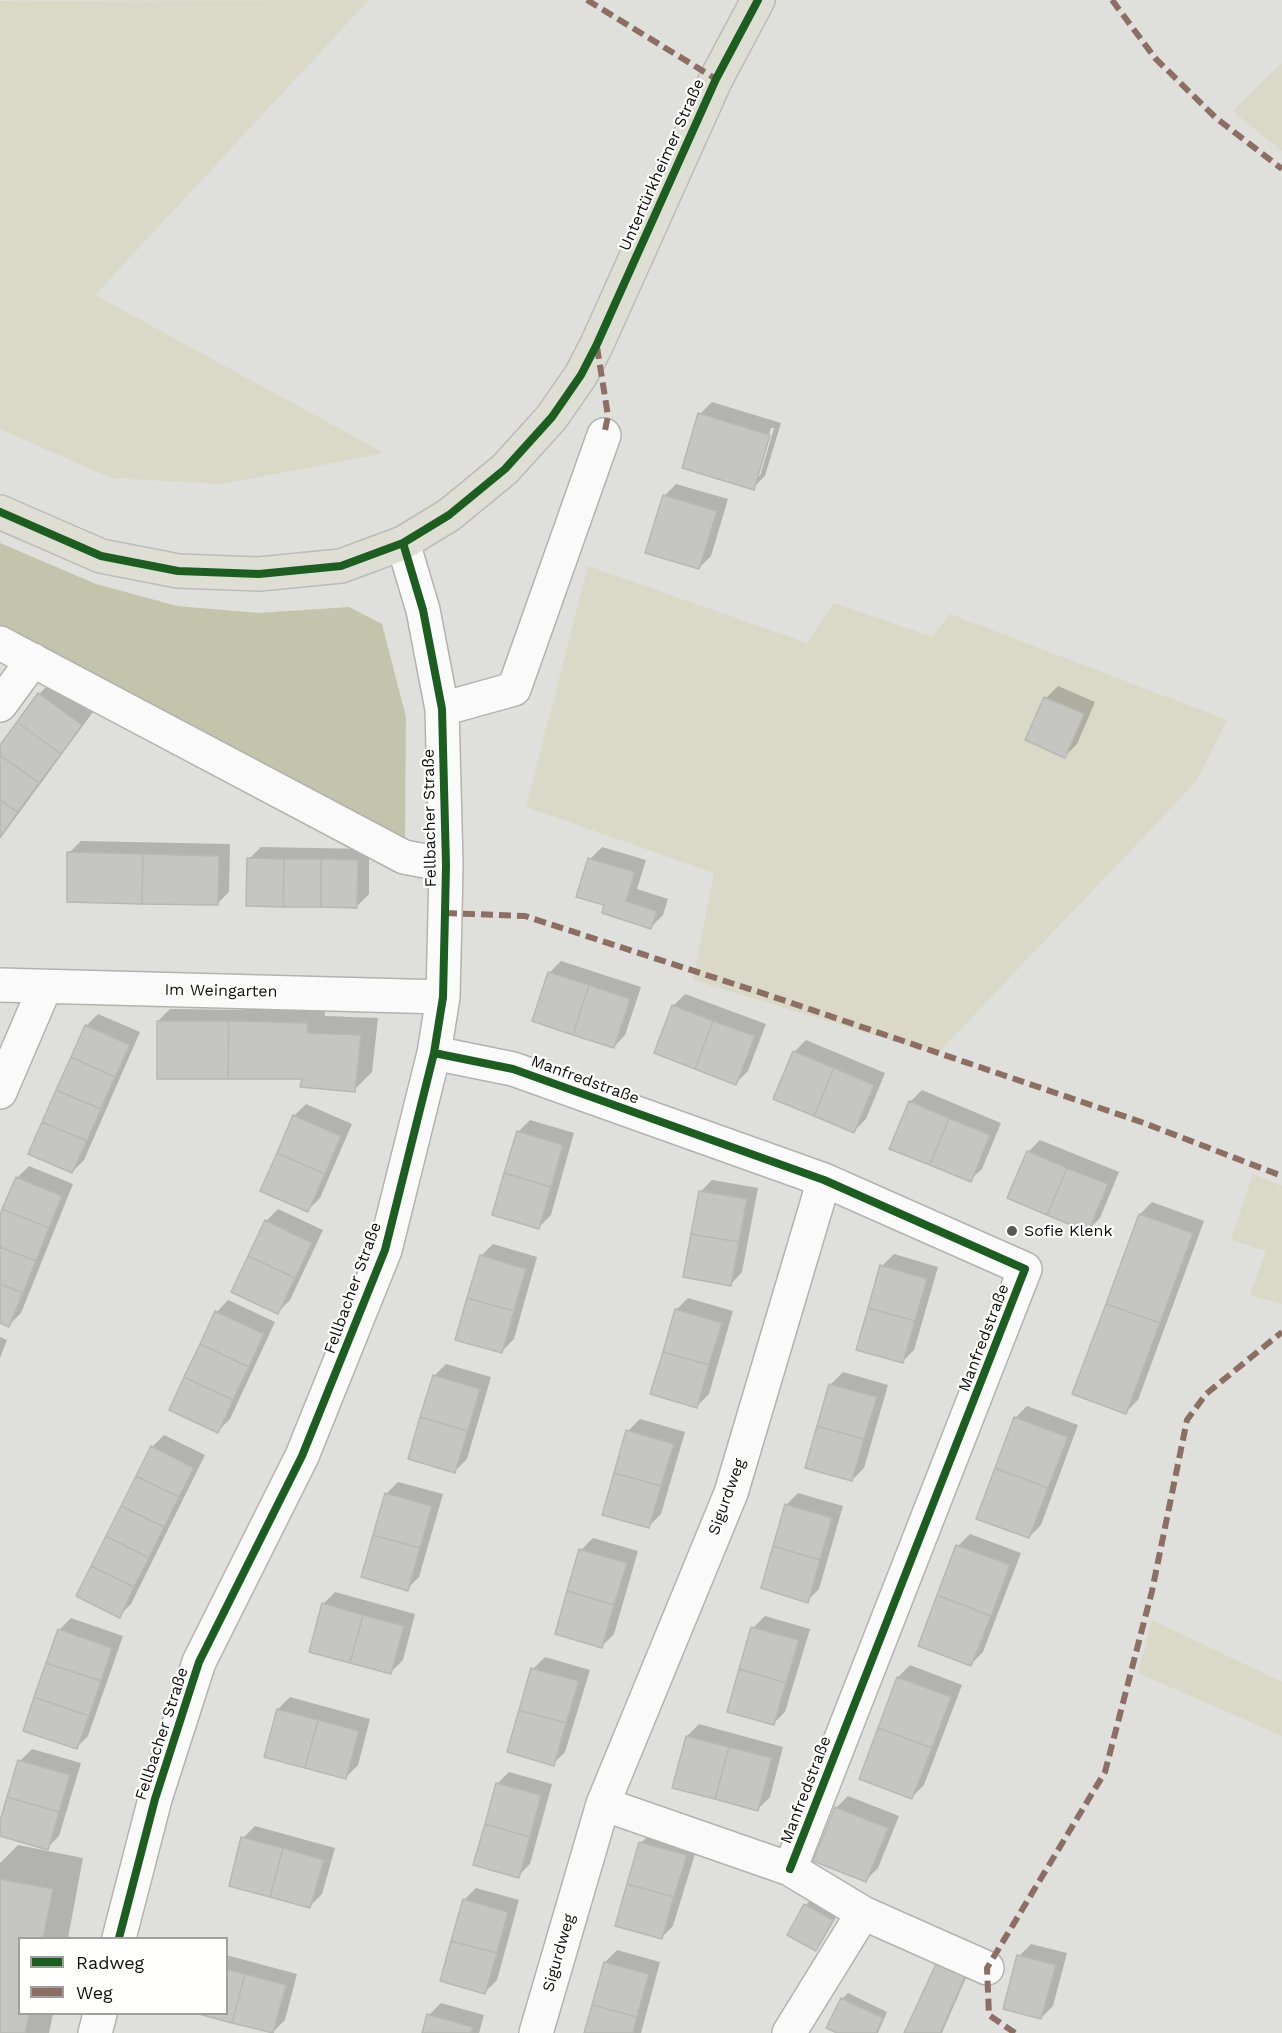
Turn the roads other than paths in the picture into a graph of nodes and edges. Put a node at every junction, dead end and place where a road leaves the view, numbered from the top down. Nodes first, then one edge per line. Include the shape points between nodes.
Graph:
1 (758, 0) edge
2 (604, 435) dead end
3 (0, 512) edge
4 (403, 543) junction
5 (0, 643) edge
6 (33, 660) junction
7 (0, 705) edge
8 (442, 709) junction
9 (446, 865) junction
10 (0, 985) edge
11 (45, 987) junction
12 (443, 997) junction
13 (434, 1053) junction
14 (0, 1092) edge
15 (824, 1180) junction
16 (603, 1804) junction
17 (790, 1869) junction
18 (863, 1912) junction
19 (119, 1937) edge
20 (987, 1968) dead end
21 (100, 2015) edge
22 (95, 2033) edge
23 (536, 2033) edge
24 (789, 2033) edge

1 - 4 main road, Untertürkheimer Straße via 716,79 580,375 552,417 505,469 449,515
2 - 8 street via 514,689
3 - 4 main road, Untertürkheimer Straße via 100,556 178,571 259,574 341,566
4 - 8 street, Fellbacher Straße via 423,610
5 - 6 street
6 - 7 street
6 - 9 street via 404,857
8 - 9 street, Fellbacher Straße
9 - 12 street, Fellbacher Straße
10 - 11 street, Im Weingarten
11 - 12 street, Im Weingarten
11 - 14 street
12 - 13 street, Fellbacher Straße
13 - 15 street, Manfredstraße via 513,1069
13 - 19 street, Fellbacher Straße via 385,1250 302,1456 199,1662 154,1798
15 - 16 street, Sigurdweg via 730,1493
15 - 17 street, Manfredstraße via 1026,1269
16 - 17 street
16 - 23 street, Sigurdweg
17 - 18 street
18 - 20 street
18 - 24 street
21 - 22 street

